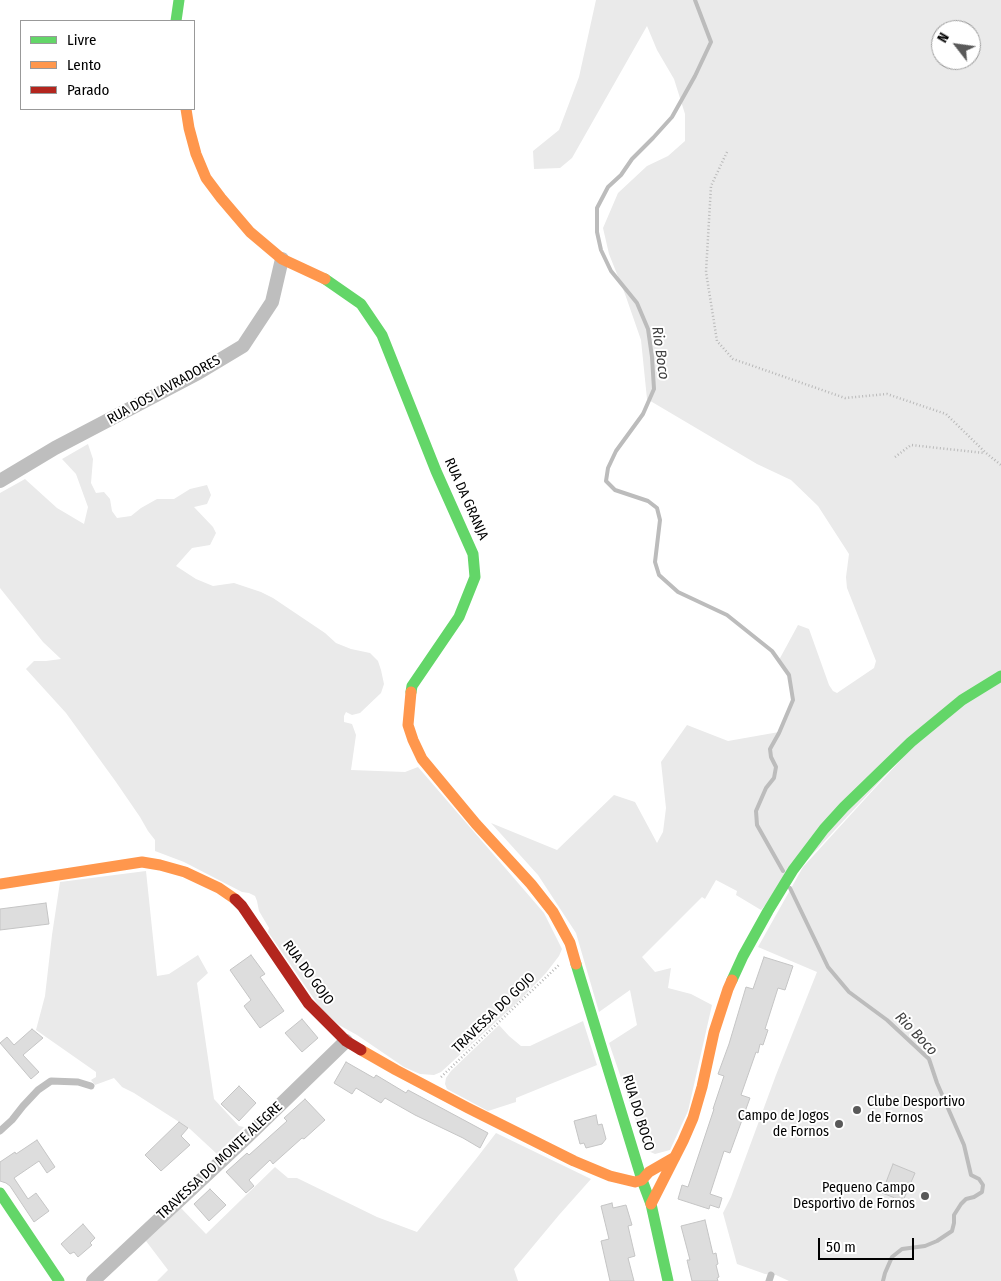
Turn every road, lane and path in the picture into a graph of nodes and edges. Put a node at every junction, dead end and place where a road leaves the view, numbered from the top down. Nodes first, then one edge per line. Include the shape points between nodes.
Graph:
1 (179, 0) edge
2 (176, 20) edge
3 (186, 110) edge
4 (727, 152) dead end
5 (282, 259) junction
6 (986, 453) junction
7 (895, 457) dead end
8 (1001, 465) edge
9 (0, 481) edge
10 (1001, 676) edge
11 (0, 884) edge
12 (574, 955) junction
13 (346, 1042) junction
14 (91, 1086) dead end
15 (433, 1090) junction
16 (0, 1131) edge
17 (675, 1157) junction
18 (642, 1180) junction
19 (0, 1193) edge
20 (651, 1204) junction
21 (59, 1281) edge
22 (93, 1281) edge
23 (668, 1281) edge

1 - 2 street
3 - 5 street, RUA DA GRANJA via 196,154 206,178 250,232
4 - 6 path via 711,186 706,272 717,341 732,359 845,398 886,394 946,414
5 - 9 street, RUA DOS LAVRADORES via 272,302 244,346
5 - 12 street, RUA DA GRANJA via 329,281 361,304 382,335 473,554 475,577 459,617 412,686 408,725 413,740 422,759 553,912
6 - 7 path via 911,446
6 - 8 path
10 - 17 street via 962,700 911,742 824,829 793,870 728,989 693,1118
11 - 13 street, RUA DO GOJO via 142,862 199,878 232,896 242,906 308,1003
12 - 15 path, TRAVESSA DO GOJO via 563,960 447,1072
12 - 18 street, RUA DO BOCO
13 - 15 street, RUA DO GOJO
13 - 22 street, TRAVESSA DO MONTE ALEGRE
14 - 16 lane via 51,1081 38,1090
15 - 18 street, RUA DO GOJO via 574,1161 622,1180
17 - 18 street via 649,1172
17 - 20 street
18 - 20 street, RUA DO BOCO
19 - 21 street
20 - 23 street, RUA DO BOCO

